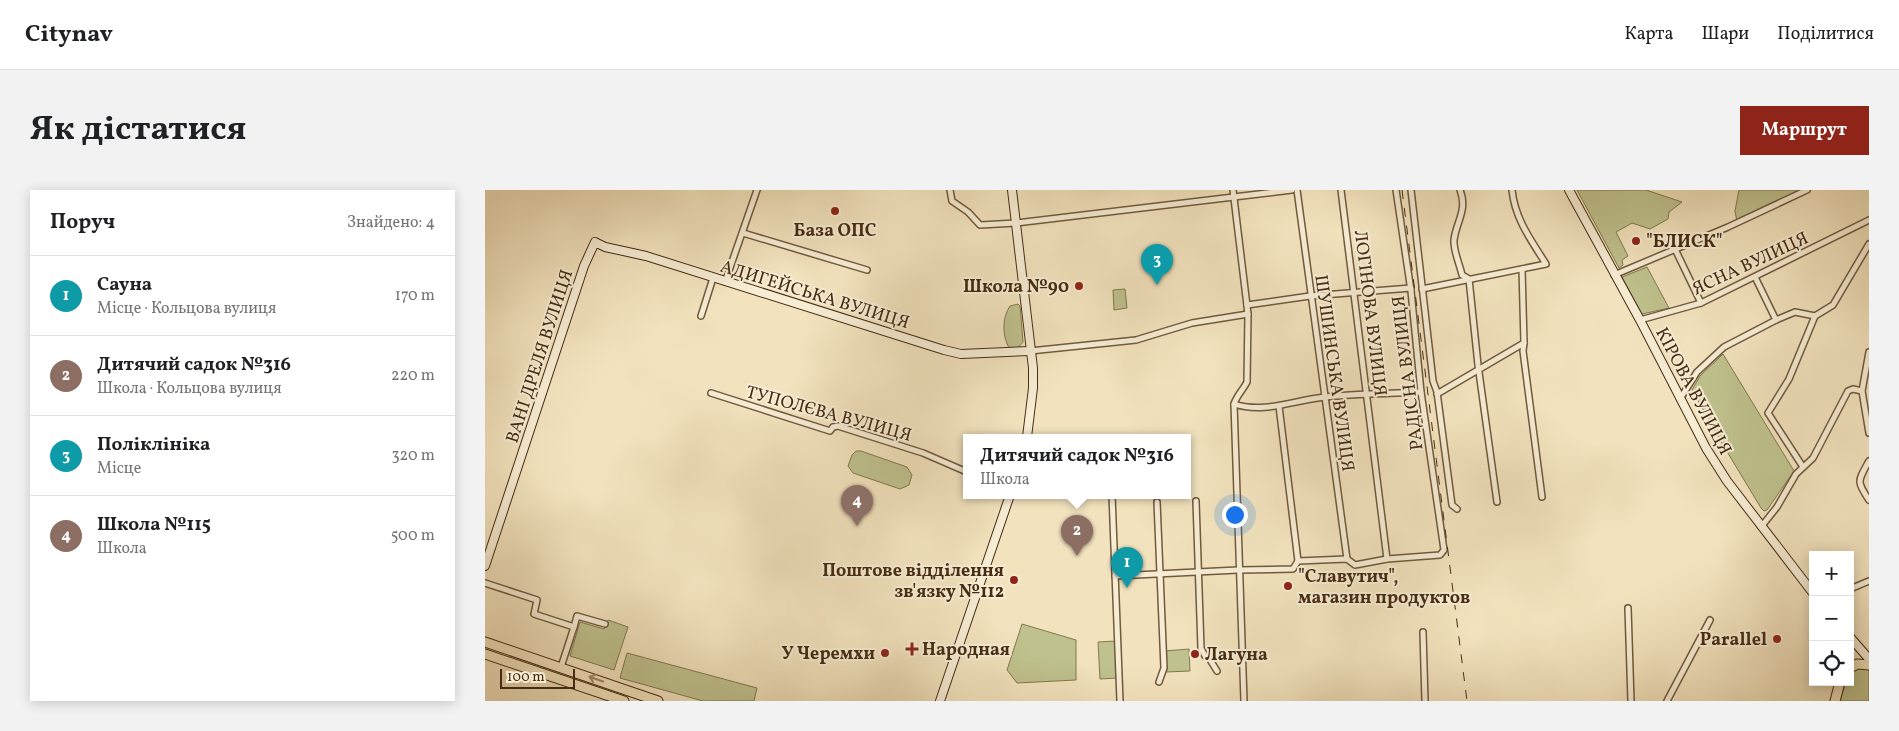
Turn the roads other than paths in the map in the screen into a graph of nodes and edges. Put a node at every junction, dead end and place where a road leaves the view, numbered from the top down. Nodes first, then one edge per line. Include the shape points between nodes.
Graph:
1 (757, 190) edge
2 (950, 190) edge
3 (1012, 190) edge
4 (1233, 190) edge
5 (1292, 190) edge
6 (1297, 190) edge
7 (1341, 190) edge
8 (1397, 190) edge
9 (1411, 190) edge
10 (1460, 190) edge
11 (1512, 190) edge
12 (1569, 190) edge
13 (1807, 190) edge
14 (1233, 197) junction
15 (1869, 220) edge
16 (1016, 223) junction
17 (743, 232) junction
18 (595, 242) joint
19 (1869, 244) edge
20 (1675, 249) junction
21 (1522, 269) junction
22 (867, 270) dead end
23 (1614, 274) junction
24 (1755, 277) junction
25 (713, 278) junction
26 (1469, 279) junction
27 (725, 282) junction
28 (1411, 289) junction
29 (1421, 289) junction
30 (1355, 292) junction
31 (1310, 296) junction
32 (1701, 303) junction
33 (1247, 305) junction
34 (1248, 314) junction
35 (701, 316) dead end
36 (1815, 316) junction
37 (1639, 320) junction
38 (1776, 320) junction
39 (1524, 343) junction
40 (1030, 351) junction
41 (1869, 352) edge
42 (1479, 369) junction
43 (1862, 391) junction
44 (1421, 392) junction
45 (711, 394) dead end
46 (1437, 394) junction
47 (1367, 395) junction
48 (1324, 397) junction
49 (1680, 399) junction
50 (1234, 404) junction
51 (1279, 406) junction
52 (1869, 433) edge
53 (1027, 434) edge
54 (1869, 461) edge
55 (1803, 466) junction
56 (963, 470) edge
57 (1541, 497) dead end
58 (1009, 499) edge
59 (1112, 499) edge
60 (1869, 500) edge
61 (1196, 501) dead end
62 (1157, 502) dead end
63 (1497, 502) dead end
64 (1457, 509) dead end
65 (1761, 527) junction
66 (1347, 559) junction
67 (1387, 559) junction
68 (1298, 561) junction
69 (485, 566) edge
70 (1238, 570) junction
71 (1199, 572) junction
72 (1160, 573) junction
73 (1115, 576) junction
74 (1869, 581) edge
75 (485, 583) edge
76 (1854, 587) edge
77 (1809, 588) edge
78 (1627, 608) dead end
79 (1710, 620) dead end
80 (605, 624) dead end
81 (574, 627) junction
82 (1423, 632) dead end
83 (1853, 641) edge
84 (485, 642) edge
85 (495, 645) junction
86 (488, 655) edge
87 (1869, 660) edge
88 (1869, 665) edge
89 (1854, 666) edge
90 (561, 667) junction
91 (1217, 671) dead end
92 (1159, 682) dead end
93 (1839, 686) edge
94 (612, 699) edge
95 (624, 701) edge
96 (658, 701) edge
97 (940, 701) edge
98 (1120, 701) edge
99 (1244, 701) edge
100 (1425, 701) edge
101 (1631, 701) edge
102 (1667, 701) edge
103 (1835, 701) edge

1 - 17 street
2 - 16 street via 952,200 979,225
3 - 16 main road
4 - 14 street
5 - 14 street
6 - 31 street, ШУШИНСЬКА ВУЛИЦЯ
7 - 30 street, ЛОГІНОВА ВУЛИЦЯ
8 - 28 street, РАДІСНА ВУЛИЦЯ
9 - 29 street, РАДІСНА ВУЛИЦЯ
10 - 26 street via 1464,198 1454,241 1462,275
11 - 21 street via 1520,222 1546,264
12 - 23 main road, КІРОВА ВУЛИЦЯ
13 - 20 street
14 - 16 street
14 - 33 street
15 - 24 street, ЯСНА ВУЛИЦЯ
16 - 40 main road
17 - 22 street
17 - 27 street
18 - 25 main road, АДИГЕЙСЬКА ВУЛИЦЯ
18 - 69 main road, ВАНІ ДРЕЛЯ ВУЛИЦЯ via 584,266
19 - 36 street via 1833,305
20 - 23 street
20 - 32 street
21 - 26 street
21 - 39 street
23 - 37 main road, КІРОВА ВУЛИЦЯ
24 - 32 street, ЯСНА ВУЛИЦЯ
24 - 38 street
25 - 27 main road, АДИГЕЙСЬКА ВУЛИЦЯ
25 - 35 street
26 - 29 street
26 - 42 street
27 - 40 main road, АДИГЕЙСЬКА ВУЛИЦЯ via 961,354
28 - 30 street
28 - 44 street, РАДІСНА ВУЛИЦЯ
29 - 46 street, РАДІСНА ВУЛИЦЯ
30 - 31 street
30 - 47 street, ЛОГІНОВА ВУЛИЦЯ
31 - 33 street
31 - 48 street, ШУШИНСЬКА ВУЛИЦЯ
32 - 37 street, ЯСНА ВУЛИЦЯ
33 - 34 street
34 - 40 street via 1192,323 1136,340
34 - 50 street via 1247,382
36 - 38 street via 1795,312
36 - 55 street via 1789,378 1768,412
37 - 49 main road, КІРОВА ВУЛИЦЯ
38 - 49 street via 1724,347 1697,372
39 - 42 street
39 - 57 street
40 - 53 main road via 1033,388
41 - 43 street
42 - 46 street
42 - 63 street
43 - 52 street
43 - 55 street via 1848,391 1813,458
44 - 47 street
44 - 67 street, РАДІСНА ВУЛИЦЯ via 1444,550 1440,556
45 - 56 street, ТУПОЛЄВА ВУЛИЦЯ via 830,431 838,426 923,453
46 - 64 street, РАДІСНА ВУЛИЦЯ via 1452,505
47 - 48 street
47 - 67 street, ЛОГІНОВА ВУЛИЦЯ
48 - 51 street
48 - 66 street, ШУШИНСЬКА ВУЛИЦЯ
49 - 65 main road, КІРОВА ВУЛИЦЯ via 1706,448
50 - 51 street via 1245,408
50 - 70 street
51 - 68 street
54 - 60 street via 1859,481
55 - 65 street
58 - 97 main road
59 - 73 street
61 - 71 street
62 - 72 street
65 - 77 main road, КІРОВА ВУЛИЦЯ
66 - 67 street via 1355,565
66 - 68 street
68 - 70 street via 1293,568
70 - 71 street
70 - 99 street
71 - 72 street
71 - 91 street via 1201,648
72 - 73 street
72 - 92 street via 1164,668
73 - 98 street
74 - 76 street
75 - 81 street via 537,600 534,614
78 - 101 street
79 - 102 street
80 - 81 street via 577,616
81 - 90 street
82 - 100 street
83 - 87 main road
84 - 85 main road
85 - 86 main road
85 - 90 main road
86 - 94 main road
88 - 89 main road
96 -> 90 main road
93 - 103 main road
94 - 95 main road

